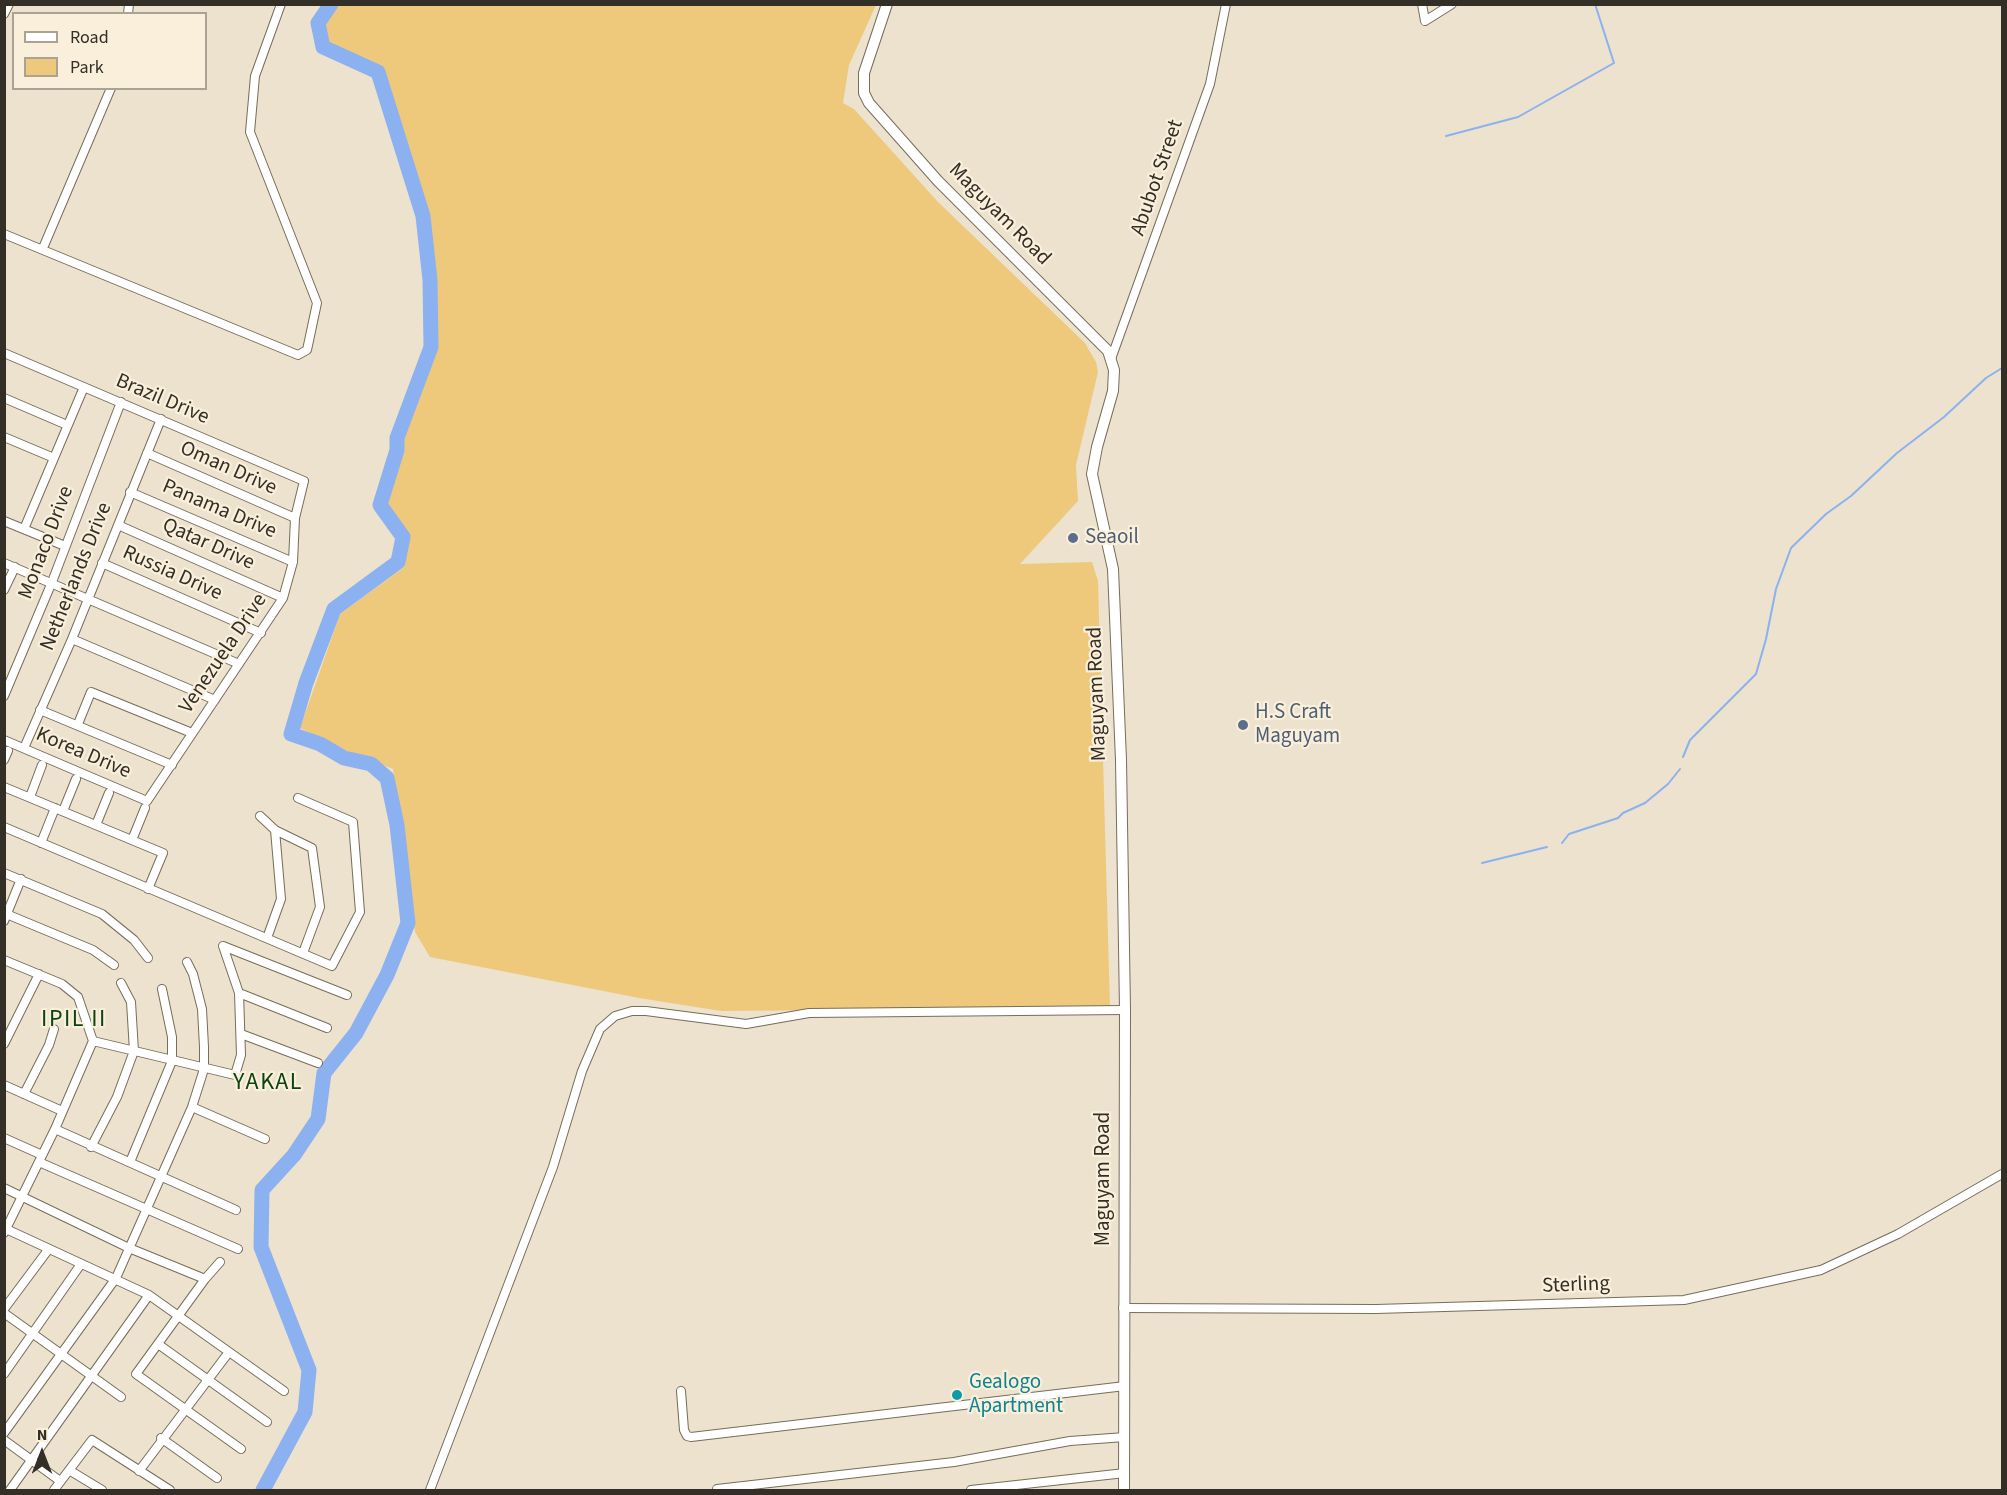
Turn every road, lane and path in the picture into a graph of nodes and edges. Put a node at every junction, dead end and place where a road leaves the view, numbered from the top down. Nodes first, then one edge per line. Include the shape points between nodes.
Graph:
1 (9, 4) edge
2 (280, 4) edge
3 (887, 4) edge
4 (1226, 4) edge
5 (1422, 4) edge
6 (1452, 4) edge
7 (4, 14) edge
8 (110, 90) edge
9 (4, 234) edge
10 (43, 248) junction
11 (4, 353) edge
12 (1111, 359) junction
13 (84, 387) junction
14 (4, 398) edge
15 (121, 402) junction
16 (161, 419) junction
17 (67, 425) junction
18 (4, 437) edge
19 (147, 453) junction
20 (54, 458) junction
21 (304, 481) joint
22 (130, 492) junction
23 (295, 518) junction
24 (4, 521) edge
25 (118, 525) junction
26 (24, 529) junction
27 (66, 546) junction
28 (293, 561) junction
29 (4, 563) edge
30 (102, 563) junction
31 (15, 567) junction
32 (52, 582) junction
33 (4, 590) edge
34 (87, 598) junction
35 (284, 598) junction
36 (261, 633) junction
37 (72, 639) junction
38 (239, 664) junction
39 (4, 696) edge
40 (215, 700) junction
41 (40, 710) junction
42 (78, 724) junction
43 (192, 733) junction
44 (4, 740) edge
45 (24, 748) junction
46 (8, 751) dead end
47 (4, 760) edge
48 (42, 765) dead end
49 (172, 765) junction
50 (76, 779) dead end
51 (4, 787) edge
52 (109, 793) dead end
53 (30, 797) junction
54 (298, 798) dead end
55 (146, 804) junction
56 (59, 809) junction
57 (260, 816) dead end
58 (96, 825) junction
59 (4, 827) edge
60 (275, 830) junction
61 (132, 840) junction
62 (41, 843) junction
63 (4, 873) edge
64 (21, 879) junction
65 (148, 889) junction
66 (5, 916) edge
67 (267, 938) junction
68 (303, 953) junction
69 (148, 958) dead end
70 (4, 960) edge
71 (187, 962) dead end
72 (114, 965) dead end
73 (39, 974) junction
74 (121, 983) dead end
75 (162, 989) dead end
76 (239, 993) junction
77 (347, 995) dead end
78 (1125, 1010) junction
79 (327, 1028) dead end
80 (54, 1029) dead end
81 (241, 1034) junction
82 (93, 1041) junction
83 (4, 1044) edge
84 (134, 1051) junction
85 (172, 1061) junction
86 (318, 1063) dead end
87 (204, 1069) junction
88 (4, 1085) edge
89 (24, 1094) junction
90 (192, 1107) junction
91 (62, 1111) junction
92 (55, 1129) junction
93 (4, 1138) edge
94 (265, 1139) dead end
95 (91, 1147) junction
96 (40, 1158) junction
97 (130, 1162) junction
98 (2002, 1174) edge
99 (162, 1177) junction
100 (4, 1188) edge
101 (24, 1197) junction
102 (147, 1210) junction
103 (236, 1210) dead end
104 (5, 1230) edge
105 (129, 1248) junction
106 (238, 1249) dead end
107 (48, 1250) junction
108 (220, 1262) dead end
109 (81, 1264) junction
110 (116, 1278) junction
111 (205, 1279) junction
112 (149, 1295) junction
113 (1123, 1308) junction
114 (4, 1311) edge
115 (179, 1316) junction
116 (33, 1332) junction
117 (158, 1344) junction
118 (229, 1352) junction
119 (62, 1354) junction
120 (5, 1373) edge
121 (91, 1375) junction
122 (208, 1380) junction
123 (1125, 1386) junction
124 (284, 1391) dead end
125 (681, 1391) dead end
126 (121, 1397) dead end
127 (183, 1410) junction
128 (267, 1422) dead end
129 (4, 1433) edge
130 (1125, 1437) junction
131 (161, 1438) junction
132 (4, 1440) edge
133 (241, 1449) dead end
134 (31, 1460) junction
135 (69, 1470) junction
136 (139, 1471) junction
137 (1125, 1473) junction
138 (217, 1479) dead end
139 (60, 1481) junction
140 (717, 1489) edge
141 (10, 1491) edge
142 (54, 1491) edge
143 (102, 1491) edge
144 (170, 1491) edge
145 (430, 1491) edge
146 (971, 1491) edge
147 (1124, 1491) edge

1 - 7 street
2 - 10 street via 255,76 250,132 317,303 308,350 298,355
3 - 12 main road, Maguyam Road via 864,73 868,103 938,181 1101,343
4 - 12 street, Abubot Street via 1210,84
5 - 6 street via 1425,21
8 - 10 street
9 - 10 street
11 - 13 street, Brazil Drive
12 - 78 main road, Maguyam Road via 1113,391 1092,474 1113,569
13 - 15 street, Brazil Drive
13 - 17 street
14 - 17 street
15 - 16 street, Brazil Drive
15 - 27 street, Monaco Drive
16 - 19 street, Netherlands Drive
16 - 21 street, Brazil Drive
17 - 20 street
18 - 20 street
19 - 22 street, Netherlands Drive
19 - 23 street, Oman Drive
20 - 26 street
21 - 23 street, Venezuela Drive
22 - 25 street, Netherlands Drive
22 - 28 street, Panama Drive
23 - 28 street, Venezuela Drive
24 - 26 street
25 - 30 street, Netherlands Drive
25 - 35 street, Qatar Drive
26 - 27 street
27 - 32 street, Monaco Drive
28 - 35 street, Venezuela Drive
29 - 31 street
30 - 34 street, Netherlands Drive
30 - 36 street, Russia Drive
31 - 32 street
31 - 33 street
32 - 34 street
32 - 39 street, Monaco Drive
34 - 37 street, Netherlands Drive
34 - 38 street
35 - 36 street, Venezuela Drive
36 - 38 street, Venezuela Drive
37 - 40 street
37 - 41 street, Netherlands Drive
38 - 40 street, Venezuela Drive
40 - 43 street, Venezuela Drive
41 - 42 street
41 - 45 street, Netherlands Drive
42 - 43 street via 91,692
42 - 49 street
43 - 49 street, Venezuela Drive
44 - 45 street, Korea Drive
45 - 55 street, Korea Drive
46 - 47 street
48 - 53 street
49 - 55 street, Venezuela Drive
50 - 56 street
51 - 53 street
52 - 58 street
53 - 56 street
54 - 68 street via 353,822 360,912 332,966
55 - 61 street, Venezuela Drive
56 - 58 street
56 - 62 street
57 - 60 street
58 - 61 street
59 - 62 street
60 - 67 street via 281,899
60 - 68 street via 312,848 320,907
61 - 65 street via 163,853
62 - 65 street
63 - 64 street
64 - 66 street
64 - 69 street via 102,914 134,940
65 - 67 street
66 - 72 street via 93,950
67 - 68 street
70 - 73 street
71 - 87 street via 202,1010
73 - 82 street via 62,984 78,997
73 - 83 street
74 - 84 street via 131,1002
75 - 85 street via 172,1037
76 - 77 street via 223,946
76 - 79 street
76 - 81 street
78 - 113 main road, Maguyam Road
78 - 145 street via 809,1012 746,1024 646,1011 615,1016 600,1029 582,1071 553,1167
80 - 89 street
81 - 86 street
81 - 87 street via 242,1055 235,1075
82 - 84 street
82 - 91 street
84 - 85 street
84 - 95 street via 117,1097
85 - 87 street
85 - 97 street
87 - 90 street
88 - 89 street
89 - 91 street
90 - 94 street
90 - 99 street
91 - 92 street
92 - 95 street
92 - 96 street
93 - 96 street
95 - 97 street
96 - 101 street
96 - 102 street
97 - 99 street
98 - 113 street, Sterling via 1898,1234 1821,1270 1684,1300 1388,1309
99 - 102 street
99 - 103 street
100 - 101 street
101 - 104 street
101 - 105 street
102 - 105 street
102 - 106 street
104 - 107 street
105 - 110 street
105 - 111 street
107 - 109 street
107 - 114 street
108 - 111 street
109 - 110 street
109 - 116 street
110 - 112 street
110 - 119 street
111 - 115 street
112 - 115 street
112 - 121 street
113 - 123 main road, Maguyam Road
114 - 116 street
115 - 117 street
115 - 118 street
116 - 119 street
116 - 120 street
117 - 122 street
117 - 127 street via 136,1374
118 - 122 street
118 - 124 street
119 - 121 street
119 - 129 street
121 - 126 street
121 - 134 street
122 - 127 street
122 - 128 street
123 - 125 street via 691,1437 684,1430
123 - 130 main road, Maguyam Road
127 - 131 street
127 - 133 street
130 - 137 main road, Maguyam Road
130 - 140 street via 1070,1441 954,1462
131 - 136 street
131 - 138 street
132 - 134 street
134 - 139 street
134 - 141 street
135 - 136 street via 92,1440
135 - 139 street
135 - 143 street
136 - 144 street
137 - 146 street
137 - 147 main road, Maguyam Road
139 - 142 street

